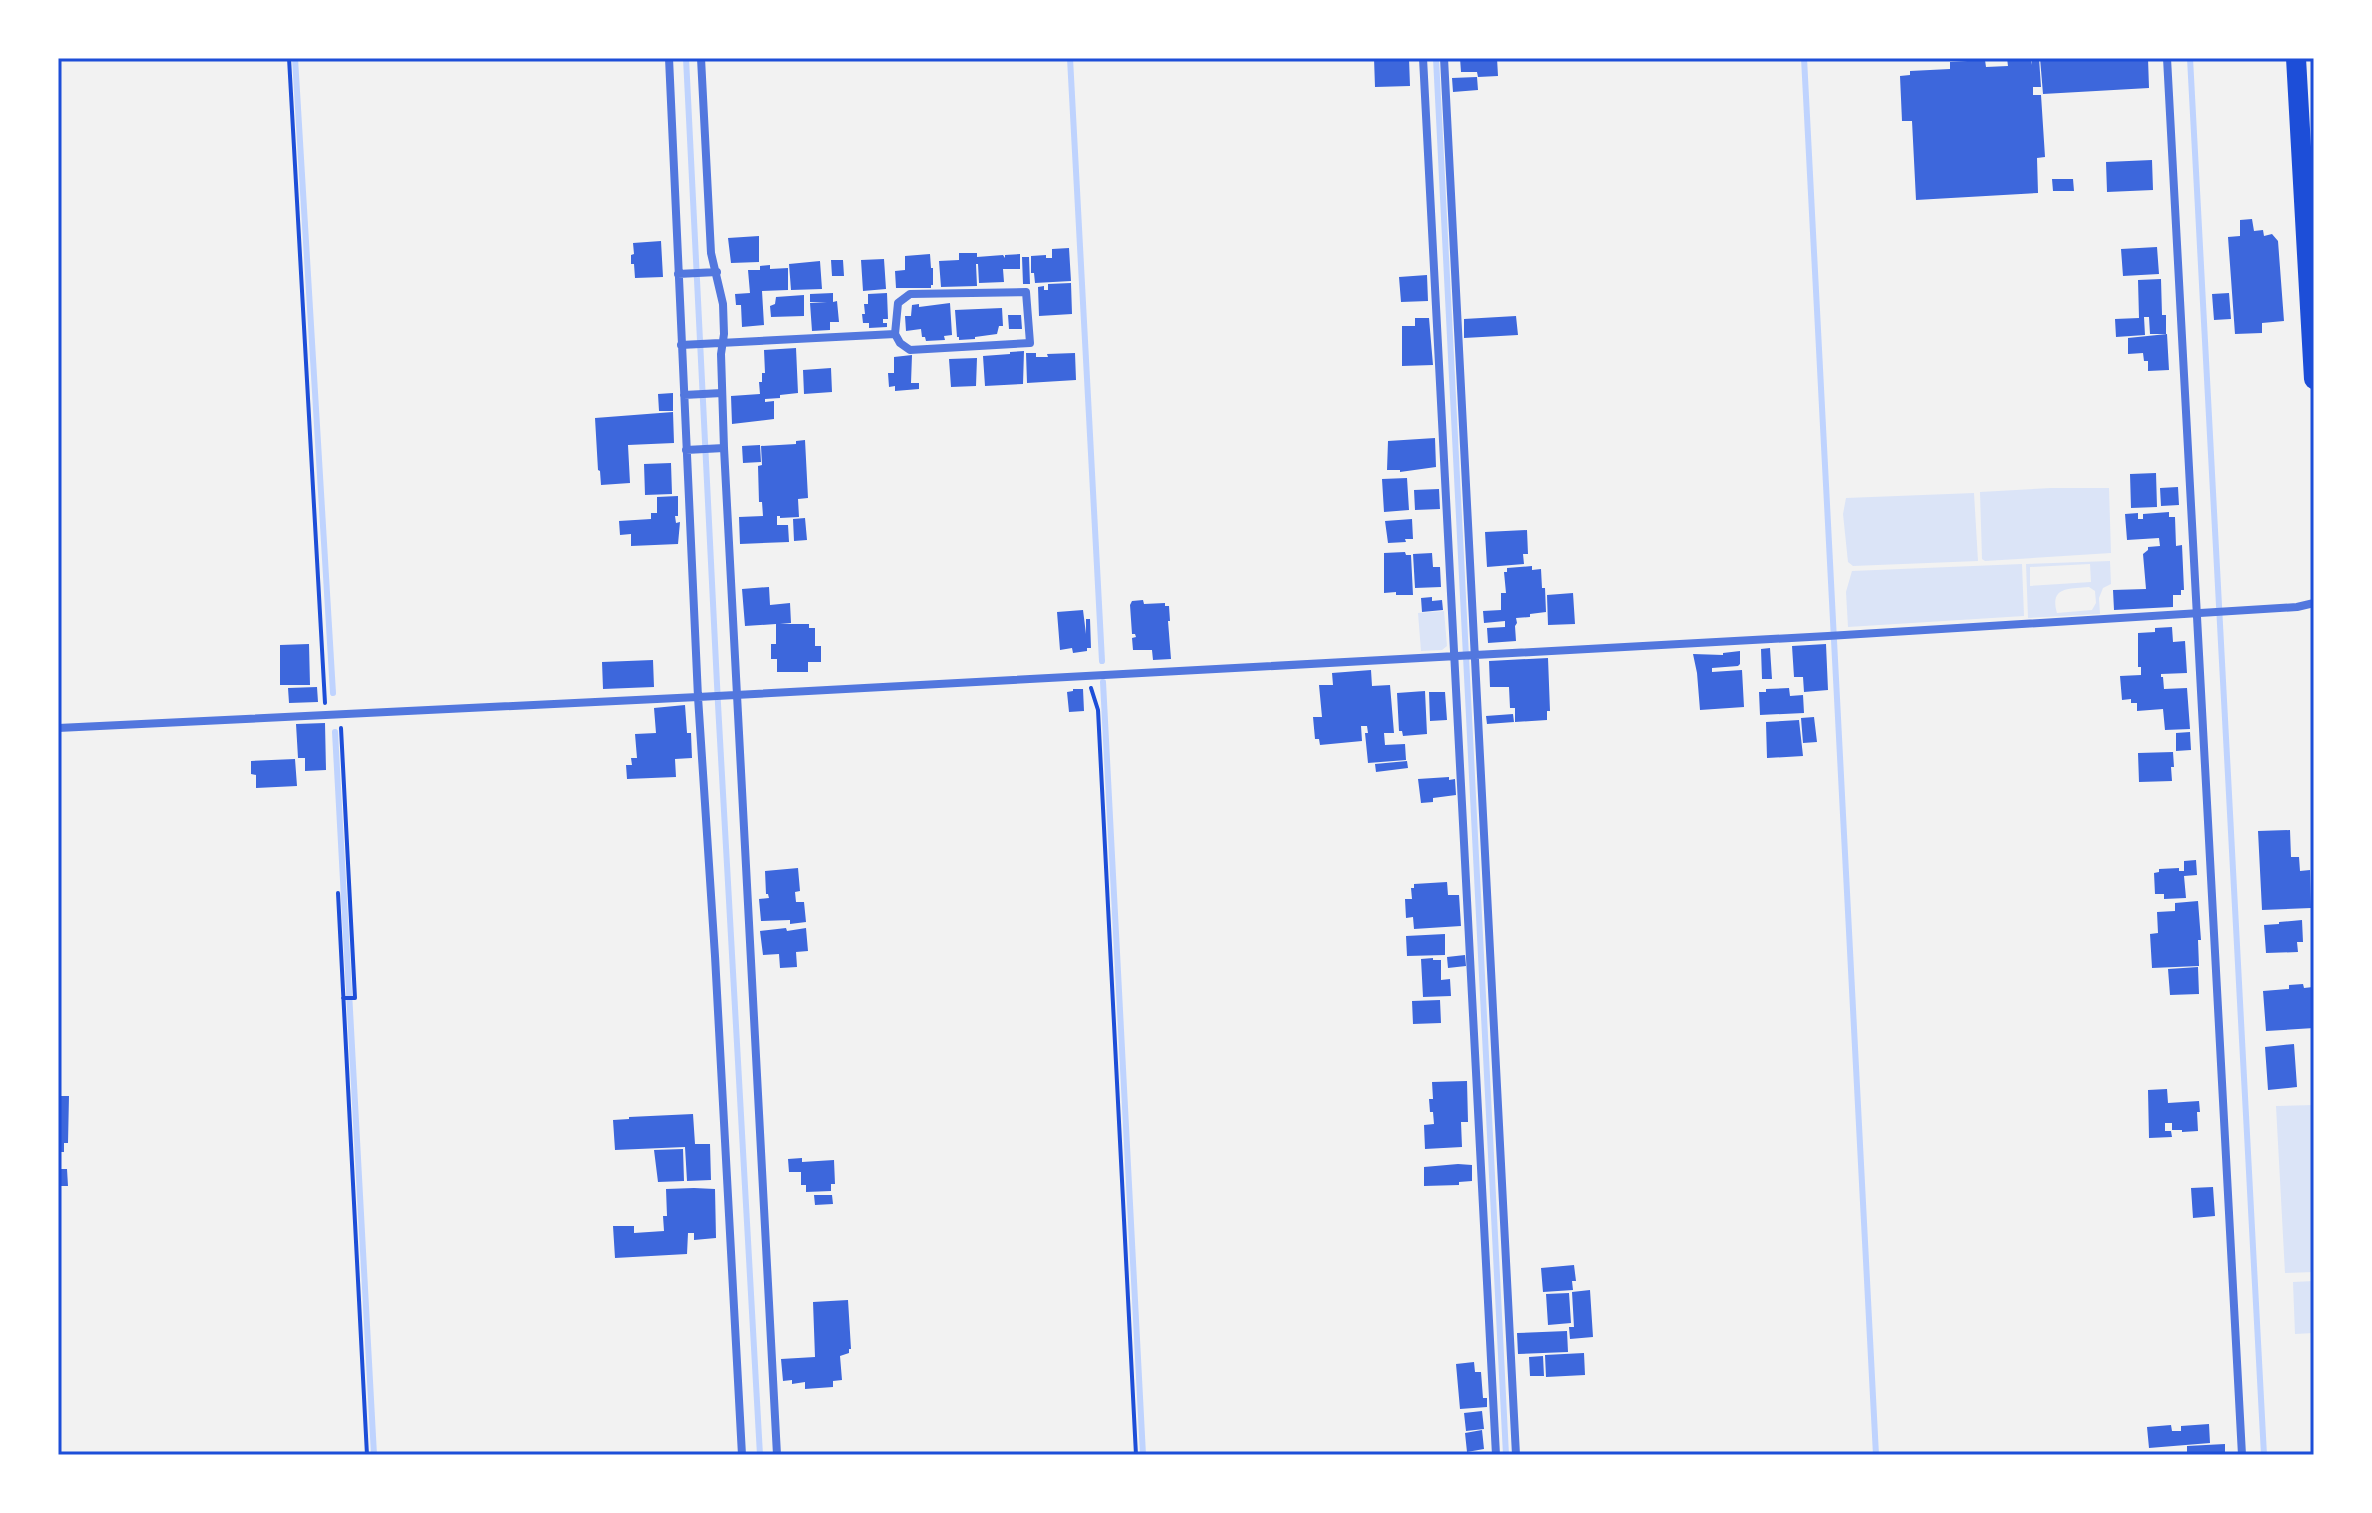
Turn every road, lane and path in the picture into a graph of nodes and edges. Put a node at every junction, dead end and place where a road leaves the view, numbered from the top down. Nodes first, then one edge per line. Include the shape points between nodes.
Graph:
1 (289, 58) edge
2 (669, 58) edge
3 (701, 58) edge
4 (1423, 58) edge
5 (1444, 58) edge
6 (2167, 58) edge
7 (2296, 58) edge
8 (717, 272) junction
9 (678, 274) junction
10 (895, 334) junction
11 (722, 343) junction
12 (681, 345) junction
13 (2314, 379) edge
14 (722, 393) junction
15 (684, 395) junction
16 (719, 448) junction
17 (686, 450) junction
18 (2314, 603) edge
19 (2197, 612) junction
20 (1464, 655) junction
21 (1084, 675) junction
22 (737, 694) junction
23 (698, 697) junction
24 (340, 713) junction
25 (326, 714) junction
26 (58, 728) edge
27 (338, 893) dead end
28 (350, 998) junction
29 (367, 1455) edge
30 (742, 1455) edge
31 (777, 1455) edge
32 (1136, 1455) edge
33 (1496, 1455) edge
34 (1516, 1455) edge
35 (2242, 1455) edge

1 - 25 path
2 - 9 street
3 - 8 street via 711,253
4 - 20 street
5 - 20 street
6 - 19 street
7 - 13 highway
8 - 9 street
8 - 11 street
9 - 12 street
10 - 10 street via 910,350 1030,343 1026,292 910,294 898,303
10 - 11 street
11 - 12 street
11 - 14 street
12 - 15 street
14 - 15 street
14 - 16 street
15 - 17 street
16 - 17 street
16 - 22 street
17 - 23 street
18 - 19 street
19 - 20 street
19 - 35 street
20 - 21 street
20 - 33 street
20 - 34 street
21 - 22 street
21 - 32 path via 1098,710
22 - 23 street
22 - 31 street
23 - 24 street
23 - 30 street
24 - 25 street
24 - 28 path
25 - 26 street
27 - 28 path
28 - 29 path

